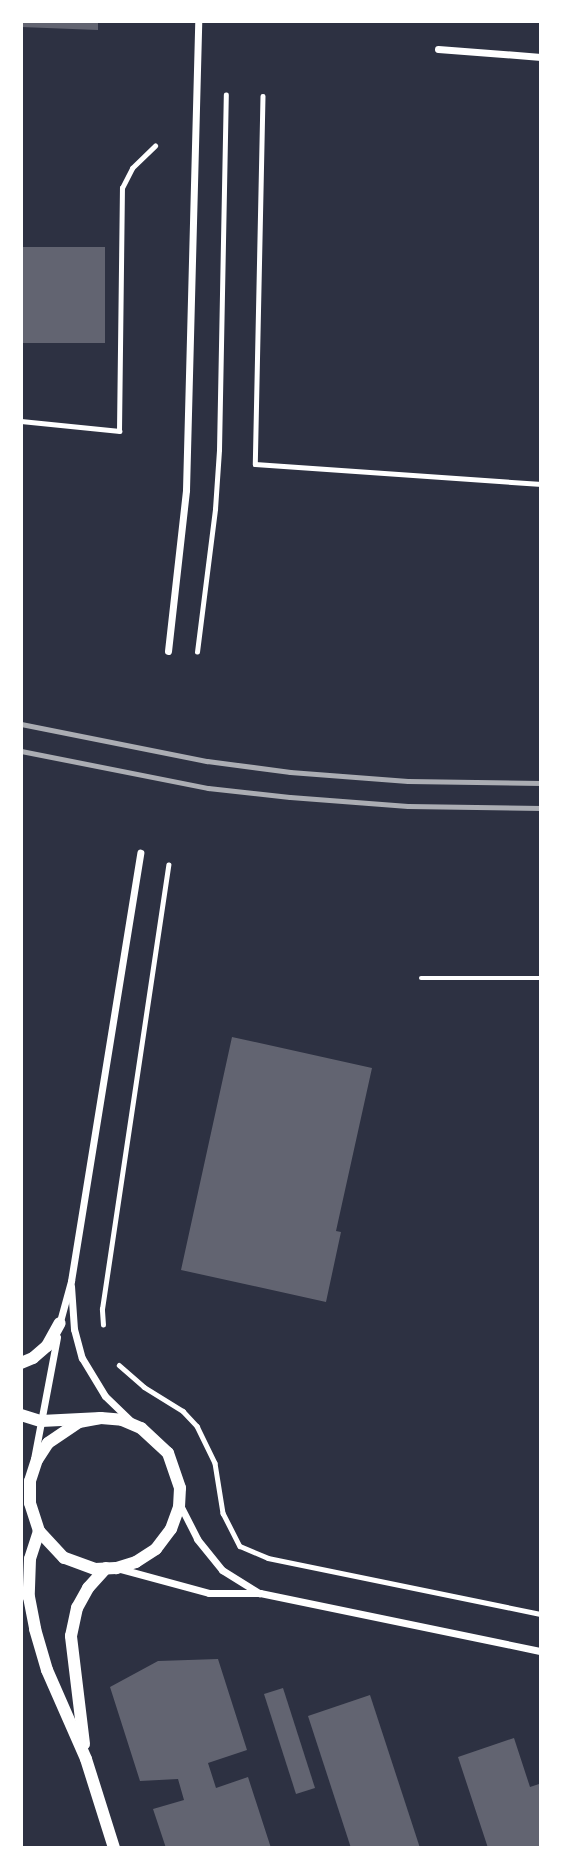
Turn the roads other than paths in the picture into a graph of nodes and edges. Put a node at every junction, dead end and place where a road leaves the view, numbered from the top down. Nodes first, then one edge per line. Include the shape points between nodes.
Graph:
1 (198, 21) edge
2 (438, 49) dead end
3 (541, 57) edge
4 (168, 651) dead end
5 (140, 853) dead end
6 (71, 1281) junction
7 (60, 1323) junction
8 (21, 1363) edge
9 (21, 1415) edge
10 (101, 1418) junction
11 (41, 1421) junction
12 (136, 1426) junction
13 (30, 1481) junction
14 (179, 1501) junction
15 (21, 1509) edge
16 (37, 1528) junction
17 (111, 1568) junction
18 (260, 1593) junction
19 (541, 1651) edge
20 (86, 1759) junction
21 (114, 1848) edge

1 - 4 street via 186,490
2 - 3 street
5 - 6 street
6 - 7 street
6 - 12 street via 74,1329 82,1358 105,1396
7 - 8 street via 47,1346
7 - 11 street
9 - 11 street
10 - 11 street
10 - 12 street
10 - 13 street via 79,1422 48,1443
11 - 13 street
12 - 14 street via 168,1453 176,1470
13 - 16 street
14 - 17 street via 171,1529 156,1549 136,1562
14 - 18 street via 197,1539 222,1570
15 - 16 street
16 - 17 street via 64,1558 79,1565
16 - 20 street via 29,1597 35,1629 47,1670
17 - 18 street via 209,1593
17 - 20 street via 88,1588 77,1608 71,1636
18 - 19 street
20 - 21 street

